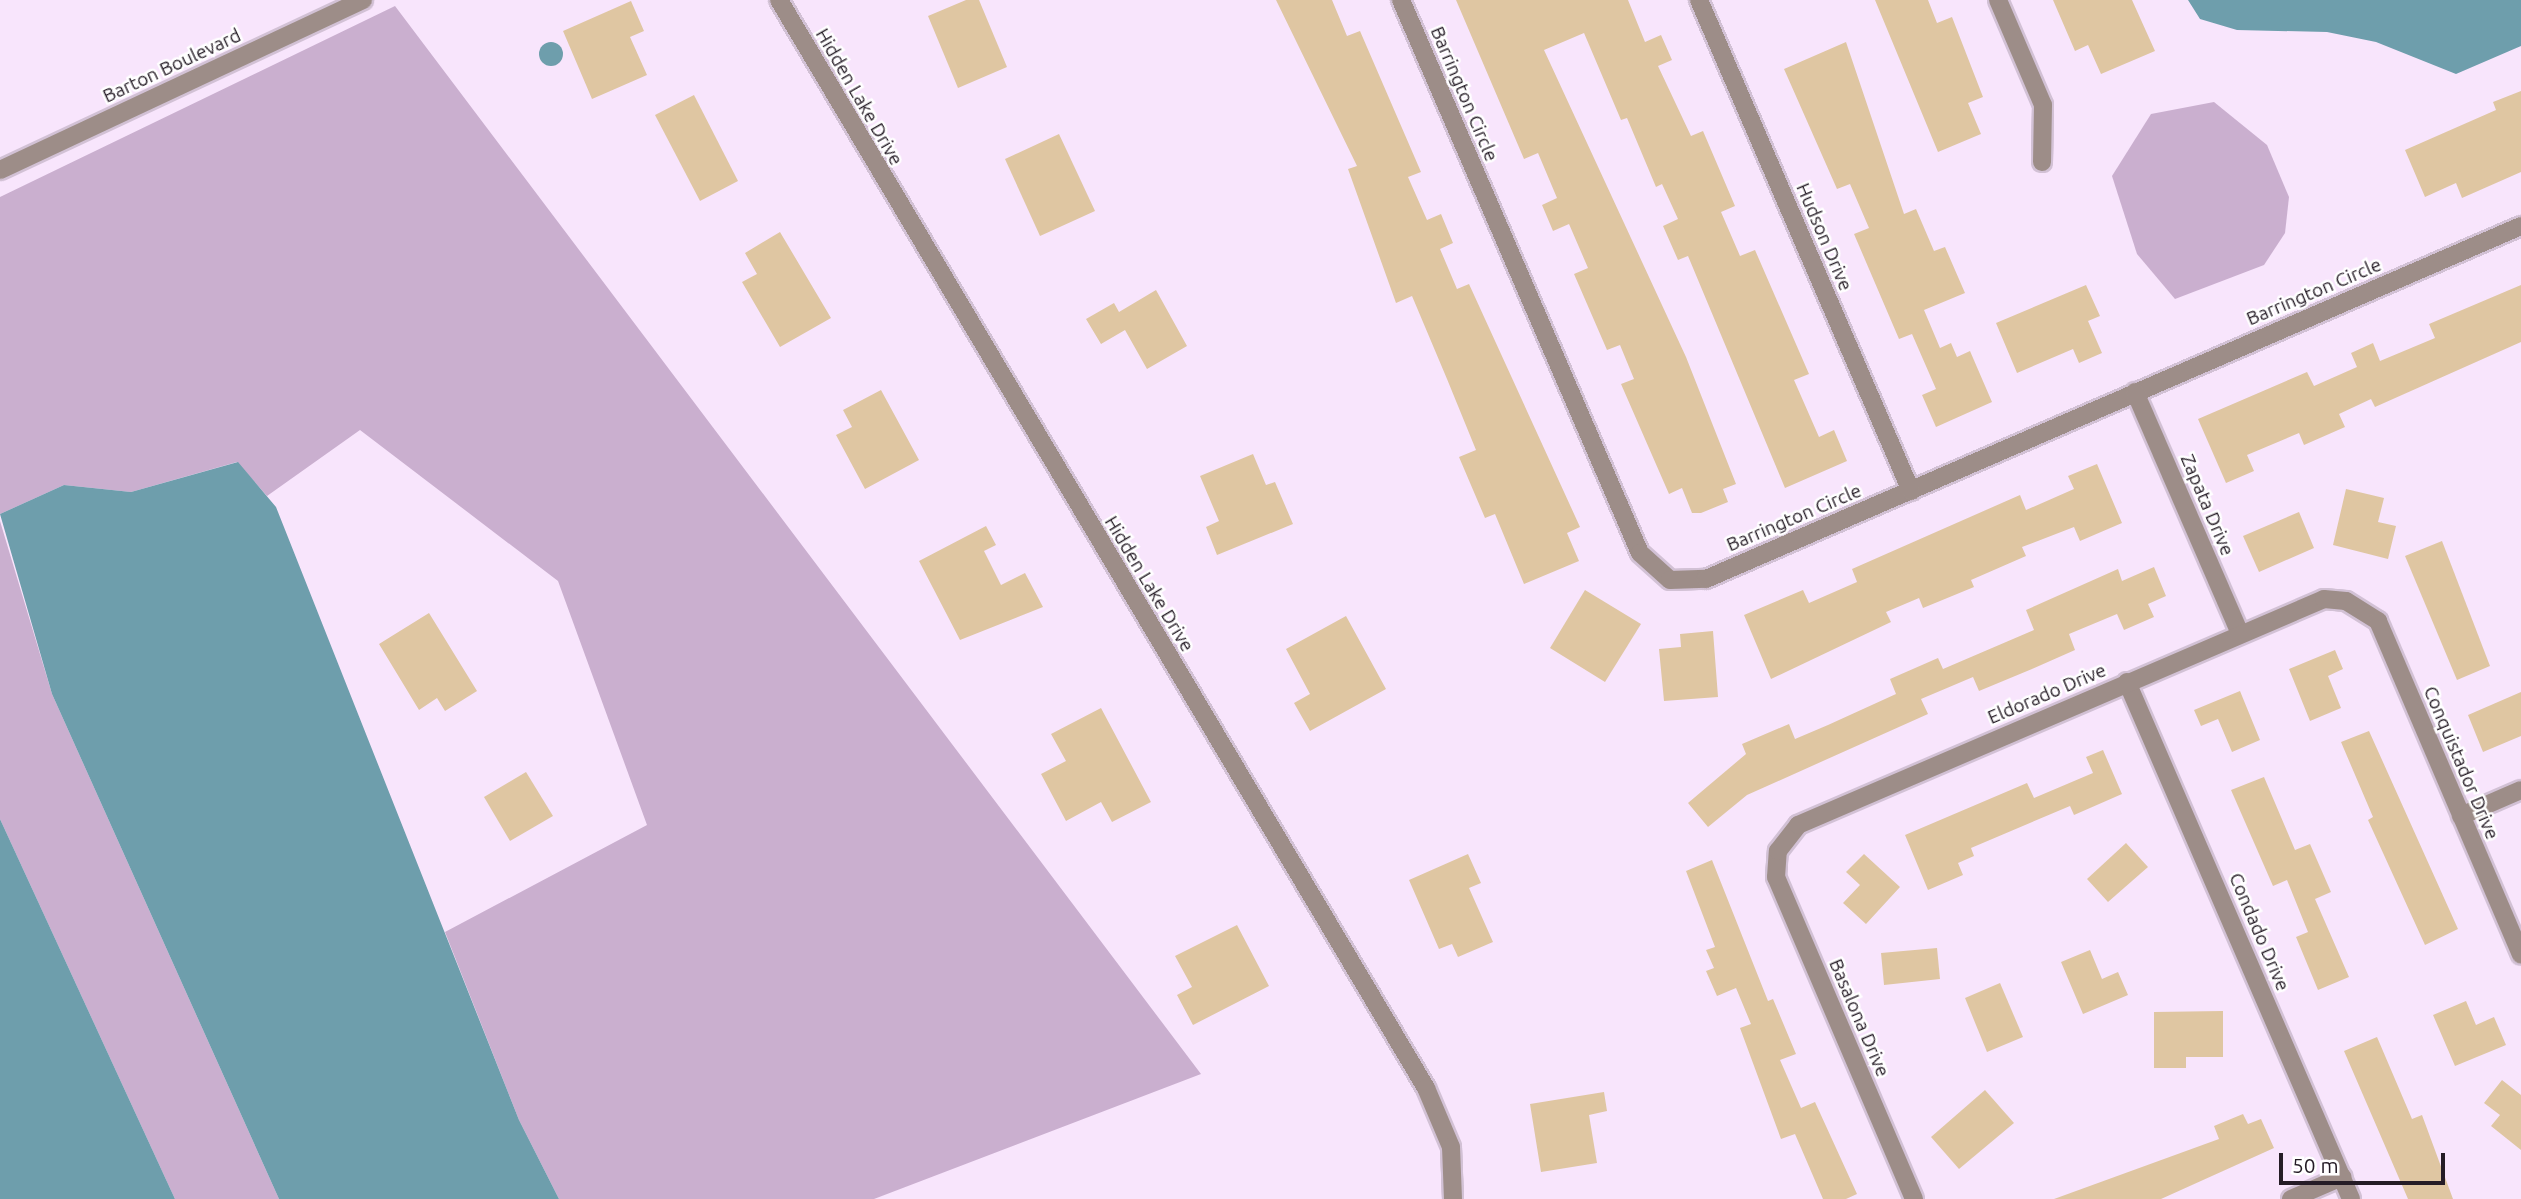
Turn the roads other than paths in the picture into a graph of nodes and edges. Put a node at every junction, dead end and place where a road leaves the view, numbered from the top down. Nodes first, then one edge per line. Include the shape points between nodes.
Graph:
1 (363, 0) edge
2 (779, 0) edge
3 (1401, 0) edge
4 (1699, 0) edge
5 (1998, 0) edge
6 (2042, 162) dead end
7 (0, 170) edge
8 (2521, 226) edge
9 (2135, 392) junction
10 (1911, 491) junction
11 (2346, 601) joint
12 (2240, 634) junction
13 (2127, 682) junction
14 (2521, 790) edge
15 (2461, 816) junction
16 (1778, 851) joint
17 (2521, 956) edge
18 (2342, 1177) junction
19 (1453, 1199) edge
20 (1914, 1199) edge
21 (2291, 1199) edge
22 (2351, 1199) edge

1 - 7 street, Barton Boulevard
2 - 19 street, Hidden Lake Drive via 1426,1088 1451,1147
3 - 10 street, Barrington Circle via 1640,552 1670,580 1706,579
4 - 10 street, Hudson Drive
5 - 6 street via 2043,105
8 - 9 street, Barrington Circle
9 - 10 street, Barrington Circle
9 - 12 street, Zapata Drive
11 - 12 street, Eldorado Drive via 2324,599
11 - 15 street, Conquistador Drive via 2378,621
12 - 13 street, Eldorado Drive
13 - 16 street, Eldorado Drive via 1798,825
13 - 18 street, Condado Drive
14 - 15 street
15 - 17 street, Conquistador Drive
16 - 20 street, Basalona Drive via 1776,877
18 - 21 street
18 - 22 street, Condado Drive

